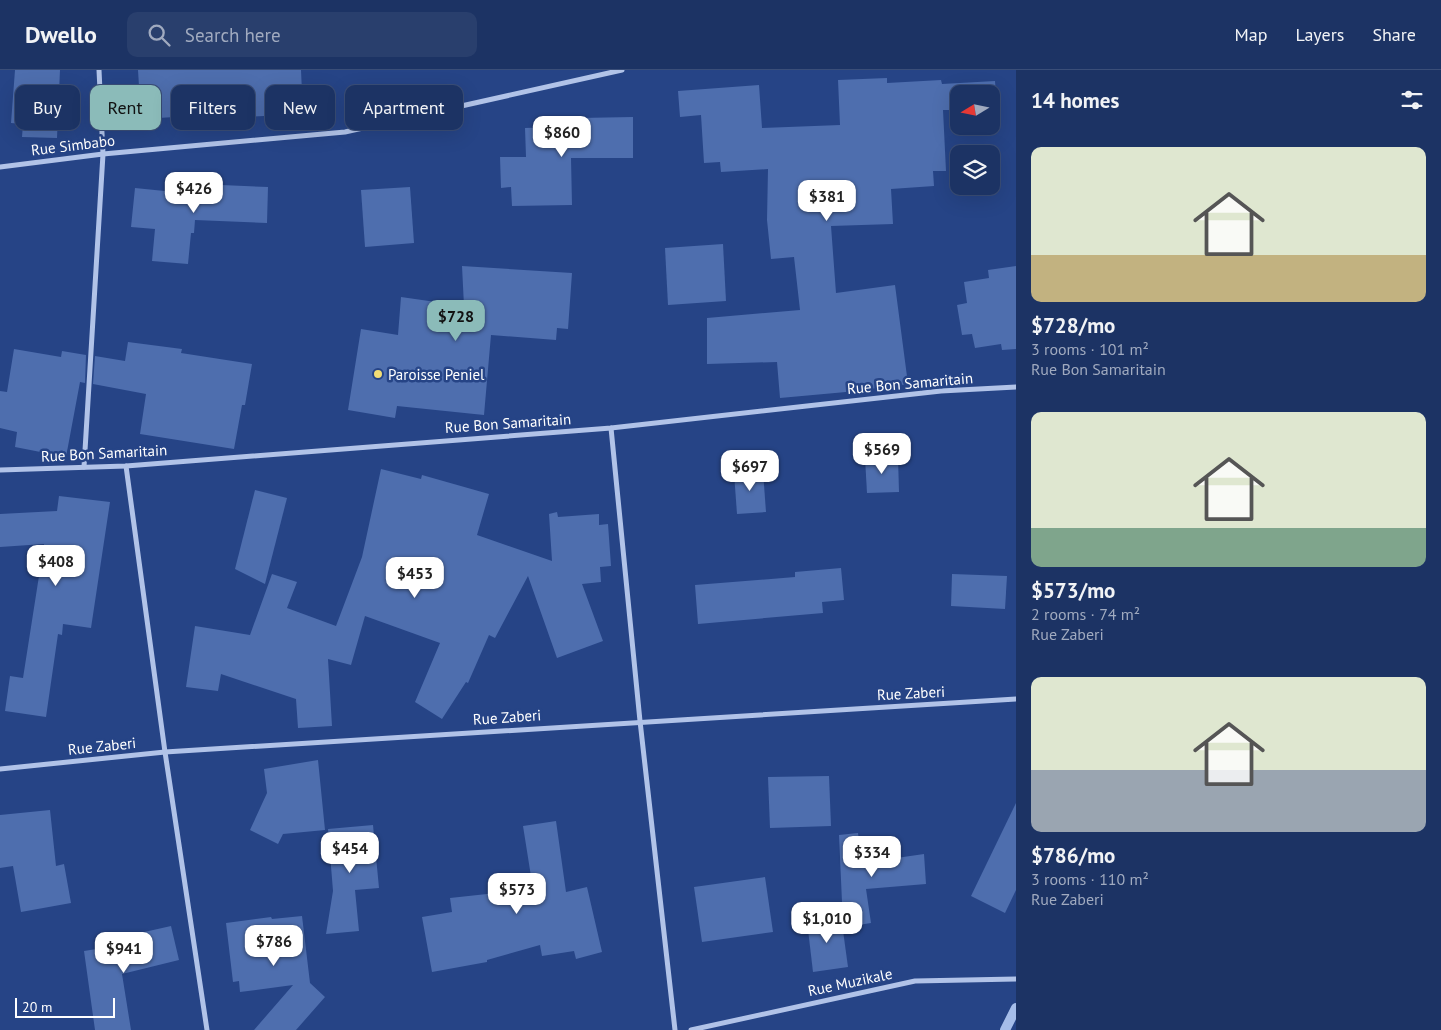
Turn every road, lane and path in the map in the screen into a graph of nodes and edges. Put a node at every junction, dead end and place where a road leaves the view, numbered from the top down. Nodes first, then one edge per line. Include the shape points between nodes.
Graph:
1 (99, 70) edge
2 (622, 70) edge
3 (102, 154) junction
4 (0, 167) edge
5 (1016, 387) edge
6 (611, 428) junction
7 (126, 466) junction
8 (84, 467) junction
9 (0, 470) edge
10 (1016, 699) edge
11 (640, 721) junction
12 (165, 752) junction
13 (0, 769) edge
14 (1016, 979) edge
15 (206, 1030) edge
16 (675, 1030) edge
17 (691, 1030) edge

1 - 3 street
2 - 3 street, Rue Simbabo via 345,132
3 - 4 street, Rue Simbabo
3 - 8 street
5 - 6 street, Rue Bon Samaritain via 941,391
6 - 7 street, Rue Bon Samaritain
6 - 11 street
7 - 8 street, Rue Bon Samaritain
7 - 12 street
8 - 9 street, Rue Bon Samaritain
10 - 11 street, Rue Zaberi
11 - 12 street, Rue Zaberi
11 - 16 street
12 - 13 street, Rue Zaberi
12 - 15 street
14 - 17 street, Rue Muzikale via 915,981

